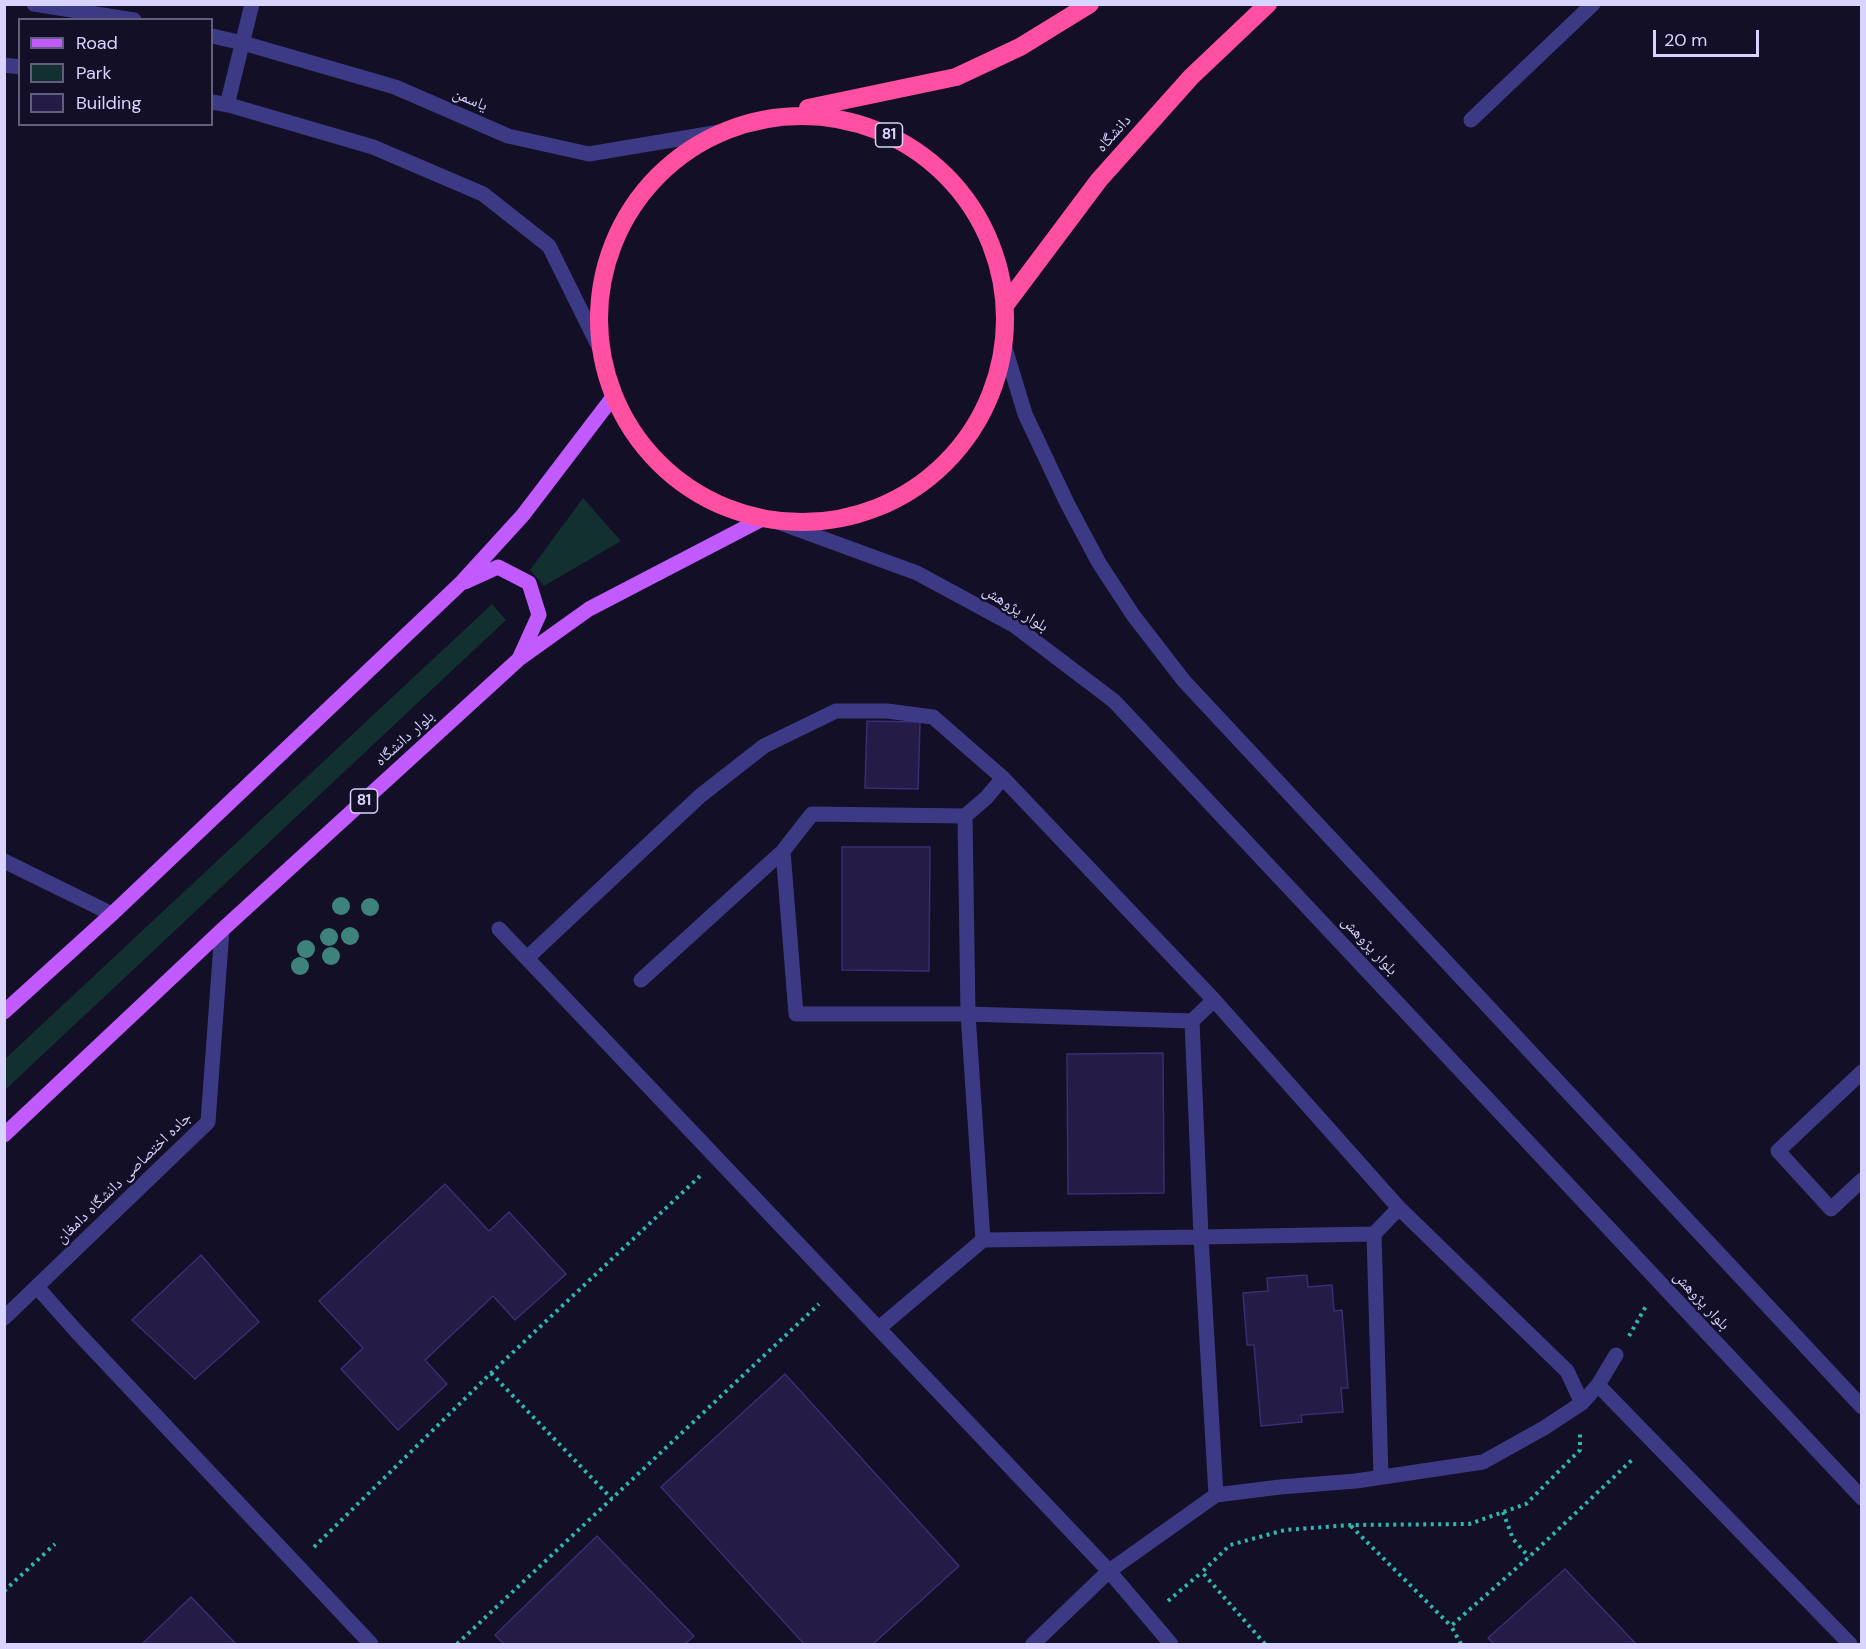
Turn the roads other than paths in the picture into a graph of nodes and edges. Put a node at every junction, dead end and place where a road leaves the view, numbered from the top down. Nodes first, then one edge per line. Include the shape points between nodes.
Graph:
1 (34, 4) edge
2 (252, 4) edge
3 (1090, 4) edge
4 (1268, 4) edge
5 (1593, 4) edge
6 (122, 18) edge
7 (213, 36) edge
8 (243, 43) junction
9 (219, 103) edge
10 (771, 116) junction
11 (1471, 120) dead end
12 (720, 132) junction
13 (1006, 304) junction
14 (1004, 345) junction
15 (600, 349) junction
16 (613, 397) junction
17 (768, 520) junction
18 (460, 584) junction
19 (519, 659) junction
20 (1003, 778) junction
21 (965, 816) junction
22 (783, 851) junction
23 (4, 861) edge
24 (112, 914) junction
25 (500, 929) dead end
26 (222, 930) junction
27 (527, 958) junction
28 (641, 980) dead end
29 (1214, 1000) junction
30 (4, 1012) edge
31 (968, 1014) junction
32 (1192, 1021) junction
33 (1862, 1072) edge
34 (4, 1135) edge
35 (1862, 1180) edge
36 (1399, 1208) junction
37 (1374, 1234) junction
38 (1201, 1237) junction
39 (983, 1240) junction
40 (37, 1287) junction
41 (4, 1318) edge
42 (879, 1328) junction
43 (1616, 1355) road end
44 (1598, 1385) junction
45 (1582, 1403) junction
46 (1862, 1407) edge
47 (1381, 1476) junction
48 (1216, 1495) junction
49 (1862, 1498) edge
50 (1108, 1571) junction
51 (371, 1644) edge
52 (1033, 1644) edge
53 (1171, 1644) edge
54 (1850, 1644) edge

1 - 6 street
2 - 8 street
3 - 10 highway, 81 via 1020,47 956,78
4 - 13 highway, دانشگاه via 1191,77 1099,180
5 - 11 street
7 - 8 street, یاسمن
8 - 9 street
8 - 12 street, یاسمن via 395,87 508,136 589,154
9 - 15 street via 374,147 483,194 549,246
10 - 12 highway, 81
10 - 13 highway, 81 via 827,115 881,130 929,159 968,200 994,249
12 - 15 highway, 81 via 674,159 638,197 612,244 599,296
13 - 14 highway, 81
14 - 17 highway, 81 via 990,396 964,443 926,481 880,508 828,522
14 - 46 street via 1025,414 1099,563 1184,681
15 - 16 highway, 81
16 - 17 highway, 81 via 638,440 672,477 714,503
16 - 18 main road via 523,515
17 - 19 main road, بلوار دانشگاه / 81 via 589,609
17 - 49 street, بلوار پژوهش via 916,573 1015,626 1114,701
18 - 19 main road via 498,567 529,583 539,615
18 - 24 main road
19 - 26 main road, بلوار دانشگاه / 81
20 - 21 street
20 - 27 street via 933,717 887,711 836,711 764,746 700,796
20 - 29 street
21 - 22 street via 812,814
21 - 31 street
22 - 28 street
22 - 31 street via 796,1014
23 - 24 street
24 - 30 main road
25 - 27 street
26 - 34 main road, بلوار دانشگاه / 81
26 - 40 street, جاده اختصاصی دانشگاه دامغان via 208,1122
27 - 42 street
29 - 32 street
29 - 36 street
31 - 32 street
31 - 39 street
32 - 38 street
33 - 35 street via 1778,1151 1831,1209
36 - 37 street
36 - 45 street via 1567,1371
37 - 38 street
37 - 47 street
38 - 39 street
38 - 48 street
39 - 42 street
40 - 41 street, جاده اختصاصی دانشگاه دامغان
40 - 51 street
42 - 50 street
43 - 44 street
44 - 45 street
44 - 54 street
45 - 47 street via 1483,1462
47 - 48 street
48 - 50 street
50 - 52 street
50 - 53 street

